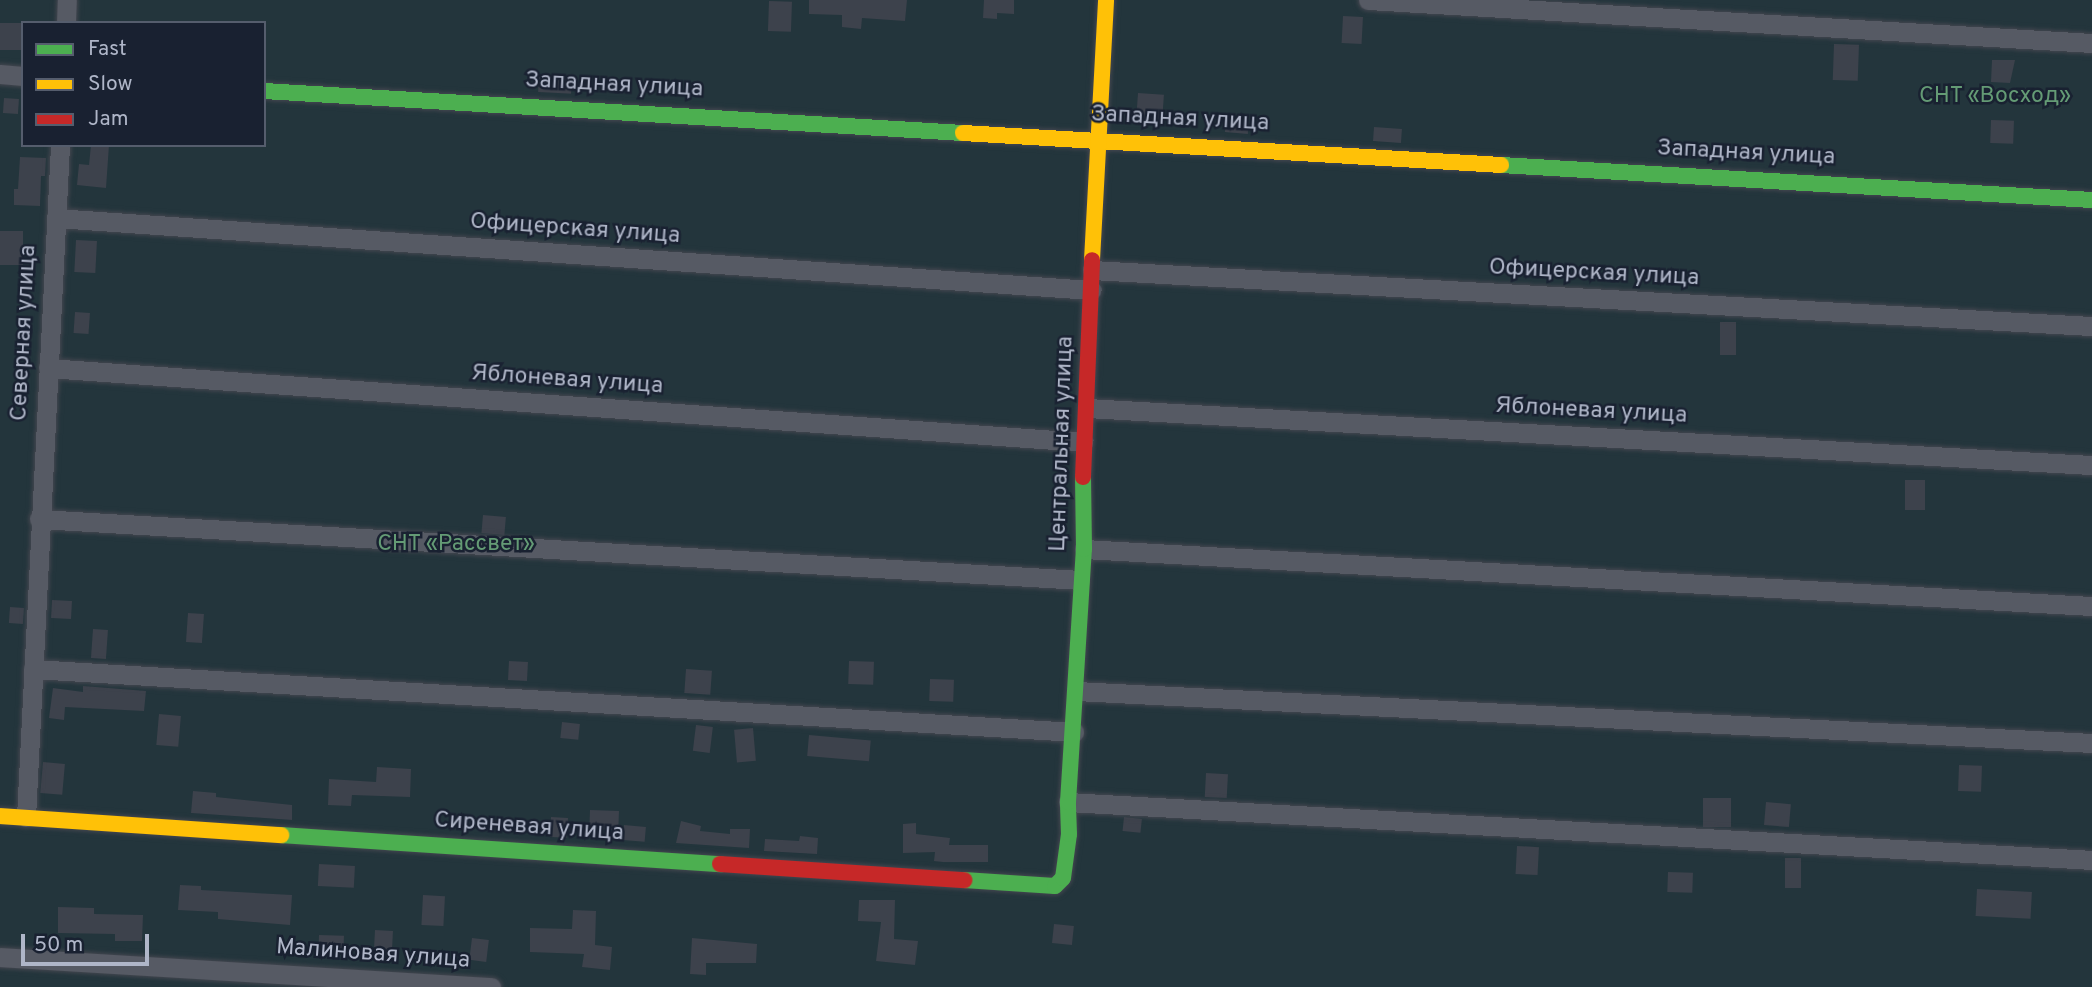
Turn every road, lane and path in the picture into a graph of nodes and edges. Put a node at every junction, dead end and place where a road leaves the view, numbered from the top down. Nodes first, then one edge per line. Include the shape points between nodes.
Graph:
1 (67, 0) edge
2 (1106, 0) edge
3 (1368, 0) edge
4 (66, 21) edge
5 (2092, 43) edge
6 (0, 74) edge
7 (21, 76) edge
8 (266, 91) edge
9 (1100, 139) junction
10 (60, 147) edge
11 (2092, 200) edge
12 (56, 218) junction
13 (1092, 270) junction
14 (1091, 290) junction
15 (2092, 326) edge
16 (48, 368) junction
17 (1087, 408) junction
18 (1083, 442) junction
19 (2092, 465) edge
20 (39, 519) junction
21 (1084, 549) junction
22 (1080, 580) junction
23 (2092, 606) edge
24 (33, 669) junction
25 (1076, 691) junction
26 (1074, 732) junction
27 (2092, 743) edge
28 (1068, 802) junction
29 (0, 816) edge
30 (26, 817) junction
31 (2092, 860) edge
32 (1055, 886) joint
33 (0, 957) edge
34 (491, 987) edge

1 - 4 street
2 - 9 street, Центральная улица
3 - 5 street
6 - 7 street
8 - 9 street, Западная улица
9 - 11 street, Западная улица
9 - 13 street, Центральная улица
10 - 12 street, Северная улица
12 - 14 street, Офицерская улица
12 - 16 street, Северная улица
13 - 14 street, Центральная улица
13 - 15 street, Офицерская улица
14 - 17 street, Центральная улица
16 - 18 street, Яблоневая улица
16 - 20 street, Северная улица
17 - 18 street, Центральная улица
17 - 19 street, Яблоневая улица
18 - 21 street, Центральная улица
20 - 22 street
20 - 24 street, Северная улица
21 - 22 street, Центральная улица
21 - 23 street
22 - 25 street, Центральная улица
24 - 26 street
24 - 30 street, Северная улица
25 - 26 street, Центральная улица
25 - 27 street
26 - 28 street, Центральная улица
28 - 31 street
28 - 32 street, Центральная улица via 1066,866
29 - 30 street, Сиреневая улица
30 - 32 street, Сиреневая улица
33 - 34 street, Малиновая улица

